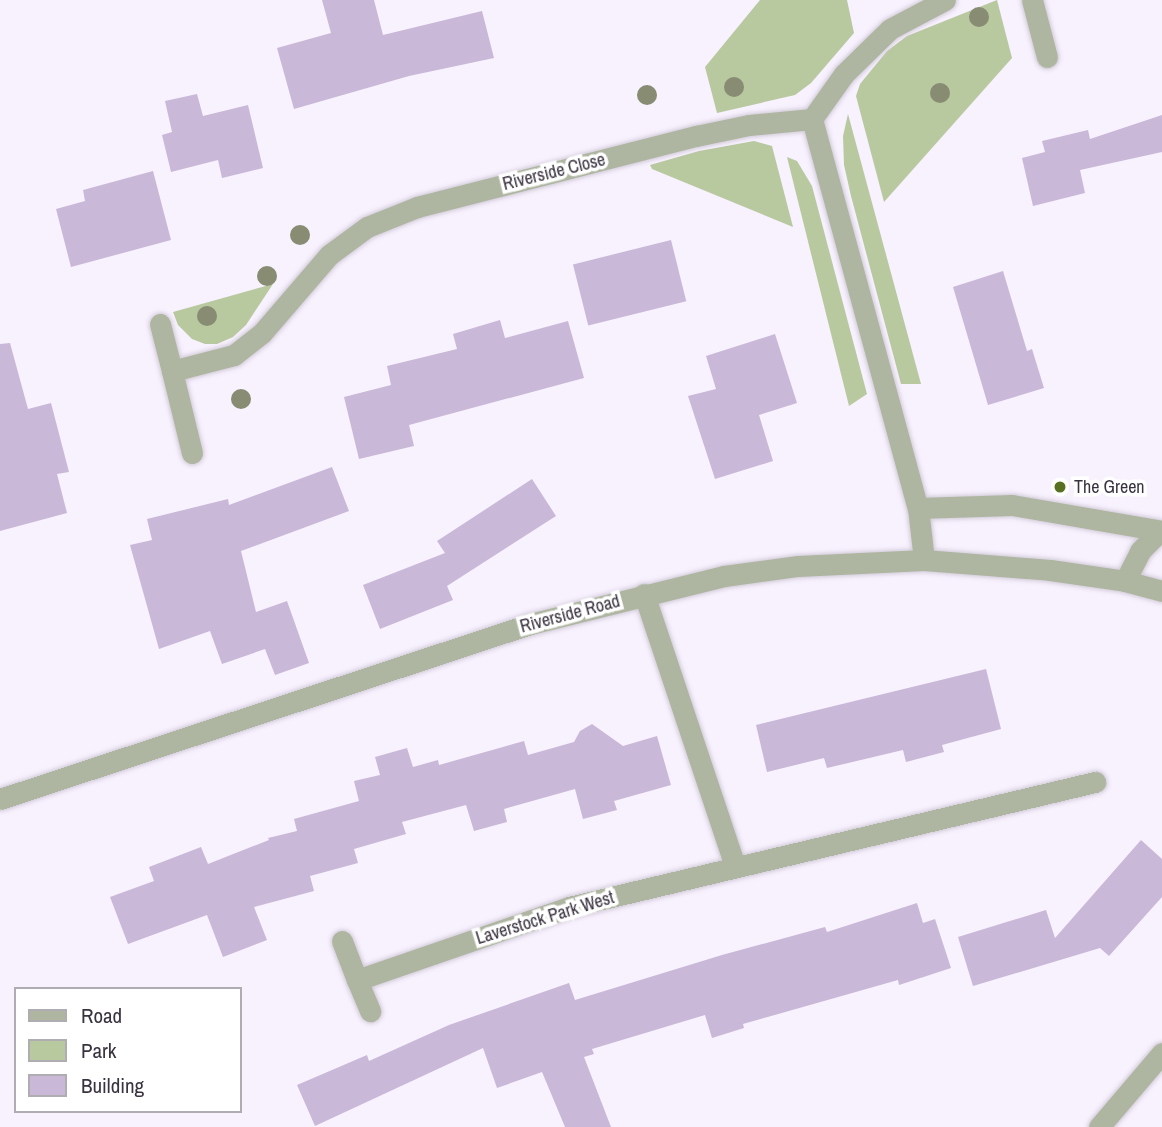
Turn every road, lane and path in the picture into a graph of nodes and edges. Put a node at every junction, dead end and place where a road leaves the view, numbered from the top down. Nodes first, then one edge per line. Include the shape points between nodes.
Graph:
1 (945, 0) edge
2 (1032, 0) edge
3 (1047, 57) dead end
4 (812, 119) junction
5 (160, 324) dead end
6 (172, 371) junction
7 (192, 453) dead end
8 (918, 509) junction
9 (1161, 531) edge
10 (924, 561) junction
11 (1125, 581) junction
12 (1162, 591) edge
13 (644, 594) junction
14 (1095, 782) dead end
15 (0, 800) edge
16 (735, 866) junction
17 (342, 941) dead end
18 (357, 980) junction
19 (370, 1010) dead end
20 (1162, 1053) edge
21 (1099, 1127) edge

1 - 4 street via 890,29 844,74
2 - 3 street
4 - 6 street, Riverside Close via 696,136 417,207 367,227 329,256 262,333 234,355
4 - 8 street
5 - 6 street
6 - 7 street
8 - 9 street via 1012,505
8 - 10 street
9 - 11 street via 1140,551
10 - 11 street, Riverside Road via 982,562
10 - 13 street, Riverside Road via 798,566
11 - 12 street, Riverside Road
13 - 15 street, Riverside Road via 530,624
13 - 16 street
14 - 16 street, Laverstock Park West
16 - 18 street, Laverstock Park West via 569,907
17 - 18 street
18 - 19 street
20 - 21 street

